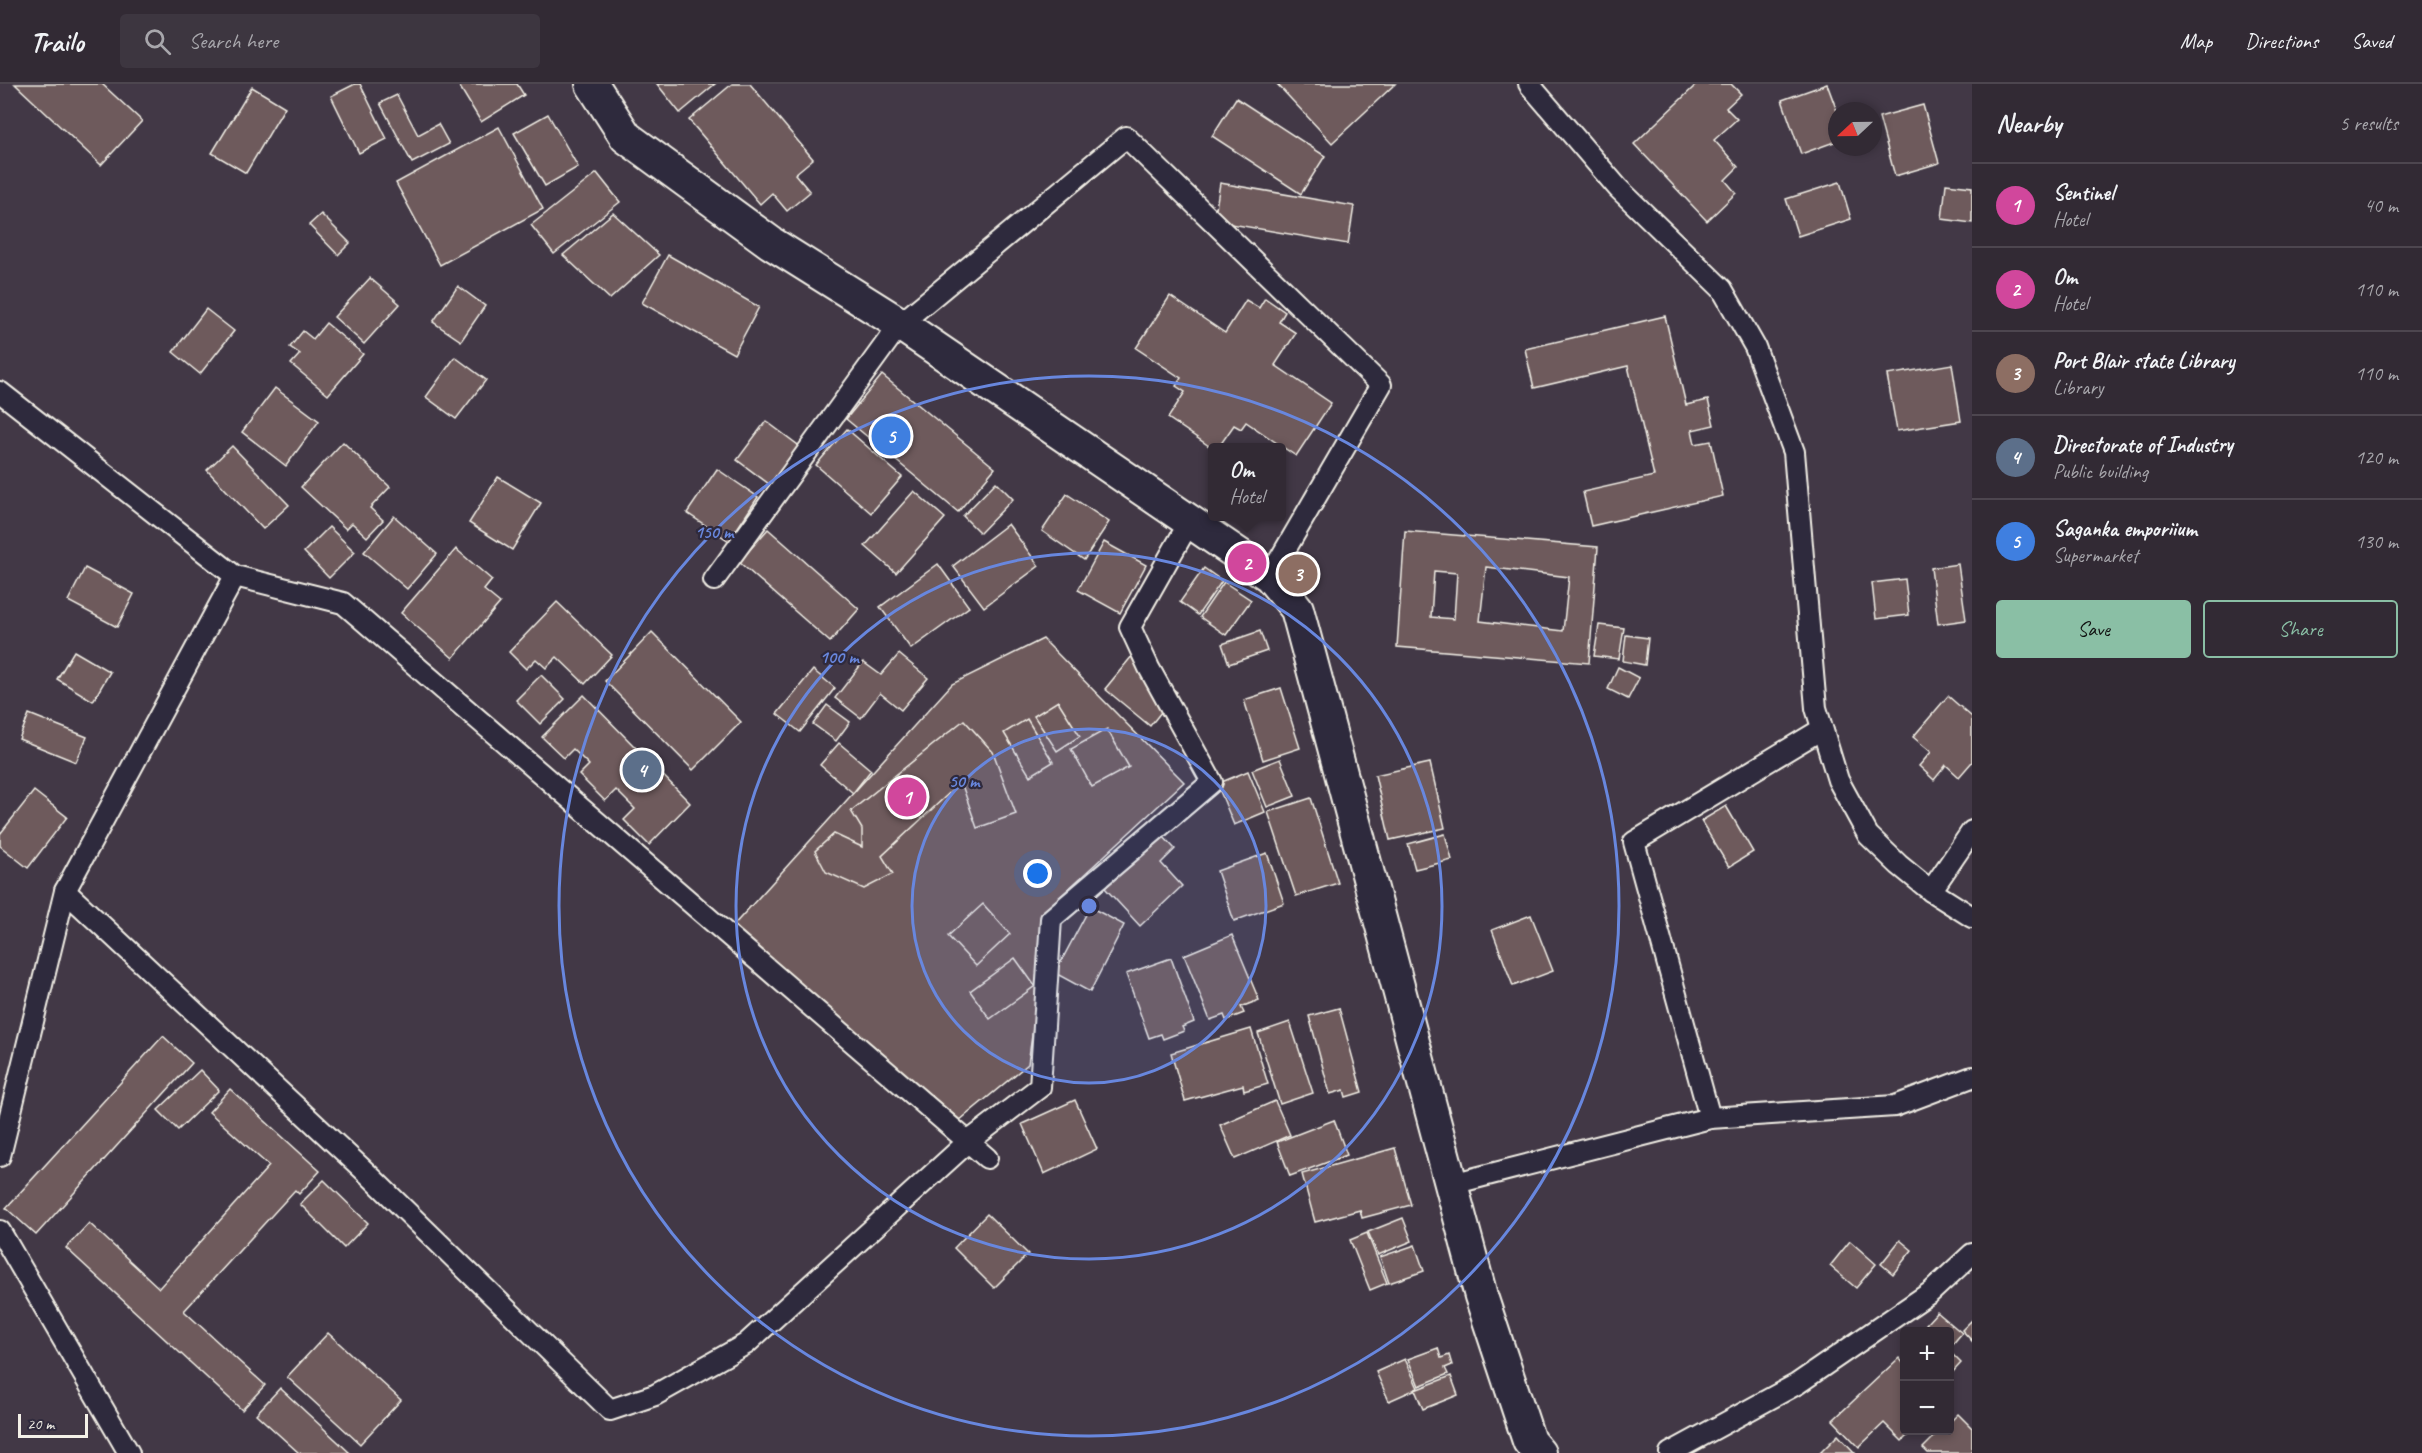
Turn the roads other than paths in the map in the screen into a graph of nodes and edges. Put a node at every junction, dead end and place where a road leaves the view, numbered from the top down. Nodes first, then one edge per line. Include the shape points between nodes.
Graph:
1 (592, 84) edge
2 (1529, 84) edge
3 (900, 324) junction
4 (0, 392) edge
5 (1190, 521) junction
6 (234, 576) junction
7 (1270, 576) junction
8 (714, 580) dead end
9 (1822, 729) junction
10 (1972, 831) edge
11 (65, 891) junction
12 (1931, 891) junction
13 (1972, 917) edge
14 (1972, 1077) edge
15 (1710, 1118) junction
16 (968, 1142) junction
17 (0, 1156) edge
18 (987, 1158) dead end
19 (1452, 1184) junction
20 (0, 1231) edge
21 (1972, 1254) edge
22 (129, 1453) edge
23 (1539, 1453) edge
24 (1670, 1453) edge

1 - 3 main road via 626,137 771,243
2 - 9 street via 1618,188 1722,289 1755,347 1794,452 1816,708
3 - 5 main road
3 - 7 street via 1126,137 1381,385
3 - 8 street
4 - 6 street
5 - 7 main road
5 - 16 street via 1130,627 1212,782 1051,919 1040,1087
6 - 11 street
6 - 16 street via 343,603
7 - 19 main road via 1297,609
9 - 12 street via 1838,780 1868,835
9 - 15 street via 1634,842
10 - 12 street
11 - 16 street via 368,1174 610,1410 655,1395 746,1344
11 - 17 street
12 - 13 street
14 - 15 street via 1895,1106
15 - 19 street
16 - 18 street
19 - 23 main road via 1481,1296 1529,1441
20 - 22 street
21 - 24 street via 1931,1292 1797,1384

